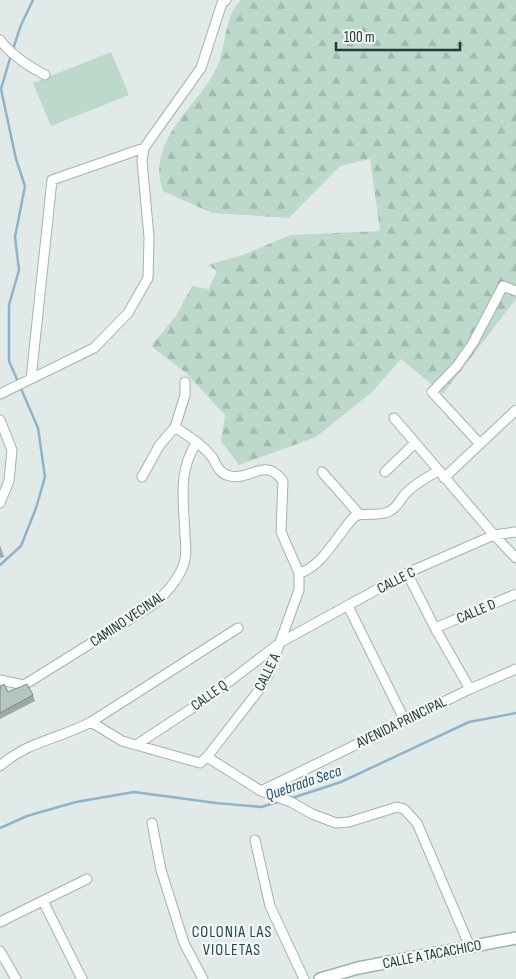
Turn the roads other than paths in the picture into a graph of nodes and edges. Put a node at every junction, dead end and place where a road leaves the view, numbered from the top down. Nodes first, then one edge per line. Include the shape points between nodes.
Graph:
1 (226, 0) edge
2 (0, 40) edge
3 (45, 75) dead end
4 (144, 148) junction
5 (516, 291) edge
6 (31, 379) junction
7 (185, 382) dead end
8 (0, 394) edge
9 (516, 410) edge
10 (394, 418) dead end
11 (0, 420) edge
12 (175, 427) junction
13 (197, 442) junction
14 (415, 444) junction
15 (480, 444) junction
16 (322, 472) dead end
17 (384, 472) dead end
18 (441, 474) junction
19 (142, 477) dead end
20 (0, 504) edge
21 (359, 514) junction
22 (516, 532) edge
23 (494, 536) junction
24 (516, 558) edge
25 (299, 573) junction
26 (407, 574) junction
27 (516, 594) edge
28 (348, 606) junction
29 (238, 628) dead end
30 (435, 628) junction
31 (281, 642) junction
32 (516, 670) edge
33 (0, 680) edge
34 (470, 689) junction
35 (405, 720) junction
36 (91, 722) junction
37 (136, 746) junction
38 (206, 757) junction
39 (0, 766) edge
40 (261, 791) junction
41 (152, 823) dead end
42 (255, 840) dead end
43 (87, 879) dead end
44 (43, 901) junction
45 (0, 922) edge
46 (516, 938) edge
47 (470, 947) junction
48 (0, 951) edge
49 (16, 979) edge
50 (82, 979) edge
51 (203, 979) edge
52 (304, 979) edge
53 (320, 979) edge

1 - 4 street via 222,3 201,68
2 - 3 street via 24,64
4 - 6 street via 148,278 128,313 94,348
4 - 6 street via 52,180
5 - 15 street via 503,286 473,344 432,392
6 - 8 street
7 - 12 street via 185,395
9 - 15 street
10 - 14 street
11 - 20 street via 12,450 9,481
12 - 13 street
12 - 19 street via 159,446
13 - 25 street via 212,457 220,472 229,476 265,469 279,475 284,487 281,532
13 - 33 street, CAMINO VECINAL via 189,453 183,476 186,554 182,570 168,592 24,685
14 - 17 street
14 - 18 street
15 - 18 street
16 - 21 street
18 - 21 street via 425,478 389,512
18 - 23 street
21 - 25 street via 316,564
22 - 23 street, CALLE C
23 - 24 street
23 - 26 street, CALLE C
25 - 31 street, CALLE A via 299,590
26 - 28 street, CALLE C
26 - 30 street
27 - 30 street, CALLE D
28 - 31 street, CALLE C
28 - 35 street
29 - 36 street
30 - 34 street
31 - 37 street, CALLE Q via 209,697
31 - 38 street, CALLE A via 262,686
32 - 34 street, AVENIDA PRINCIPAL
34 - 35 street, AVENIDA PRINCIPAL
35 - 40 street, AVENIDA PRINCIPAL
36 - 37 street
36 - 39 street via 25,748
37 - 38 street via 194,763 200,763
38 - 40 street
40 - 47 street via 336,823 397,807 404,809 418,823
41 - 51 street via 161,870 184,943
42 - 52 street via 270,906
43 - 44 street
44 - 45 street
44 - 50 street
46 - 47 main road, CALLE A TACACHICO
47 - 53 main road, CALLE A TACACHICO via 358,968
48 - 49 street

